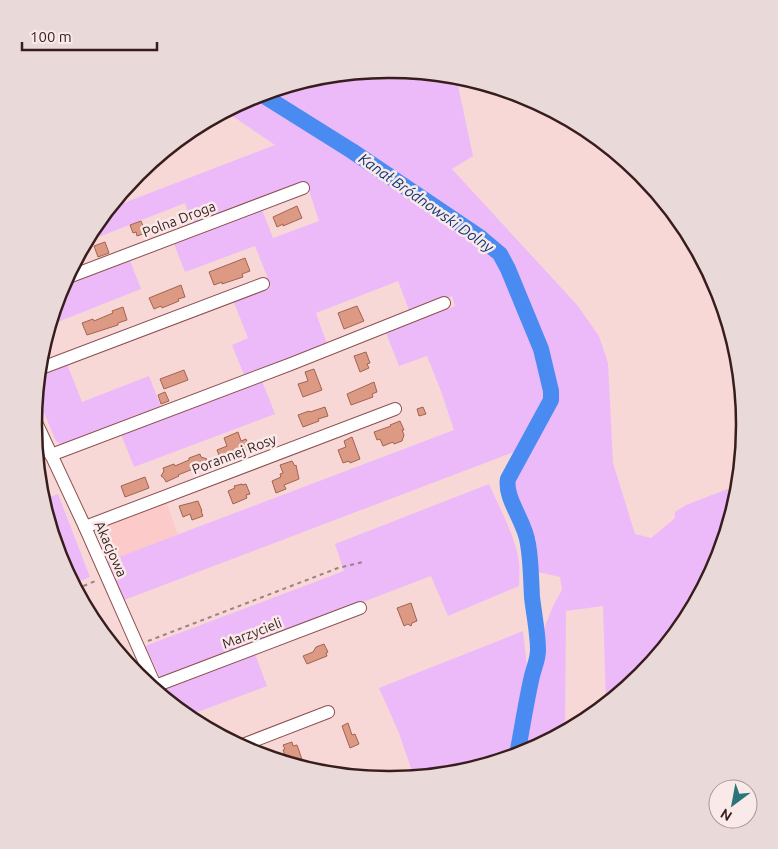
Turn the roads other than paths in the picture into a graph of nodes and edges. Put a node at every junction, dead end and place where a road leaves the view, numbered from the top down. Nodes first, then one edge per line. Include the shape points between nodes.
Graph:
1 (303, 188) dead end
2 (77, 274) edge
3 (263, 284) dead end
4 (444, 303) dead end
5 (47, 366) edge
6 (395, 409) dead end
7 (43, 437) edge
8 (51, 455) junction
9 (85, 527) junction
10 (360, 608) dead end
11 (150, 675) edge
12 (163, 686) edge
13 (328, 712) dead end
14 (250, 742) edge

1 - 2 street, Polna Droga
3 - 5 street
4 - 8 street
6 - 9 street, Porannej Rosy
7 - 8 street, Akacjowa
8 - 9 street, Akacjowa
9 - 11 street, Akacjowa
10 - 12 street, Marzycieli
13 - 14 street

